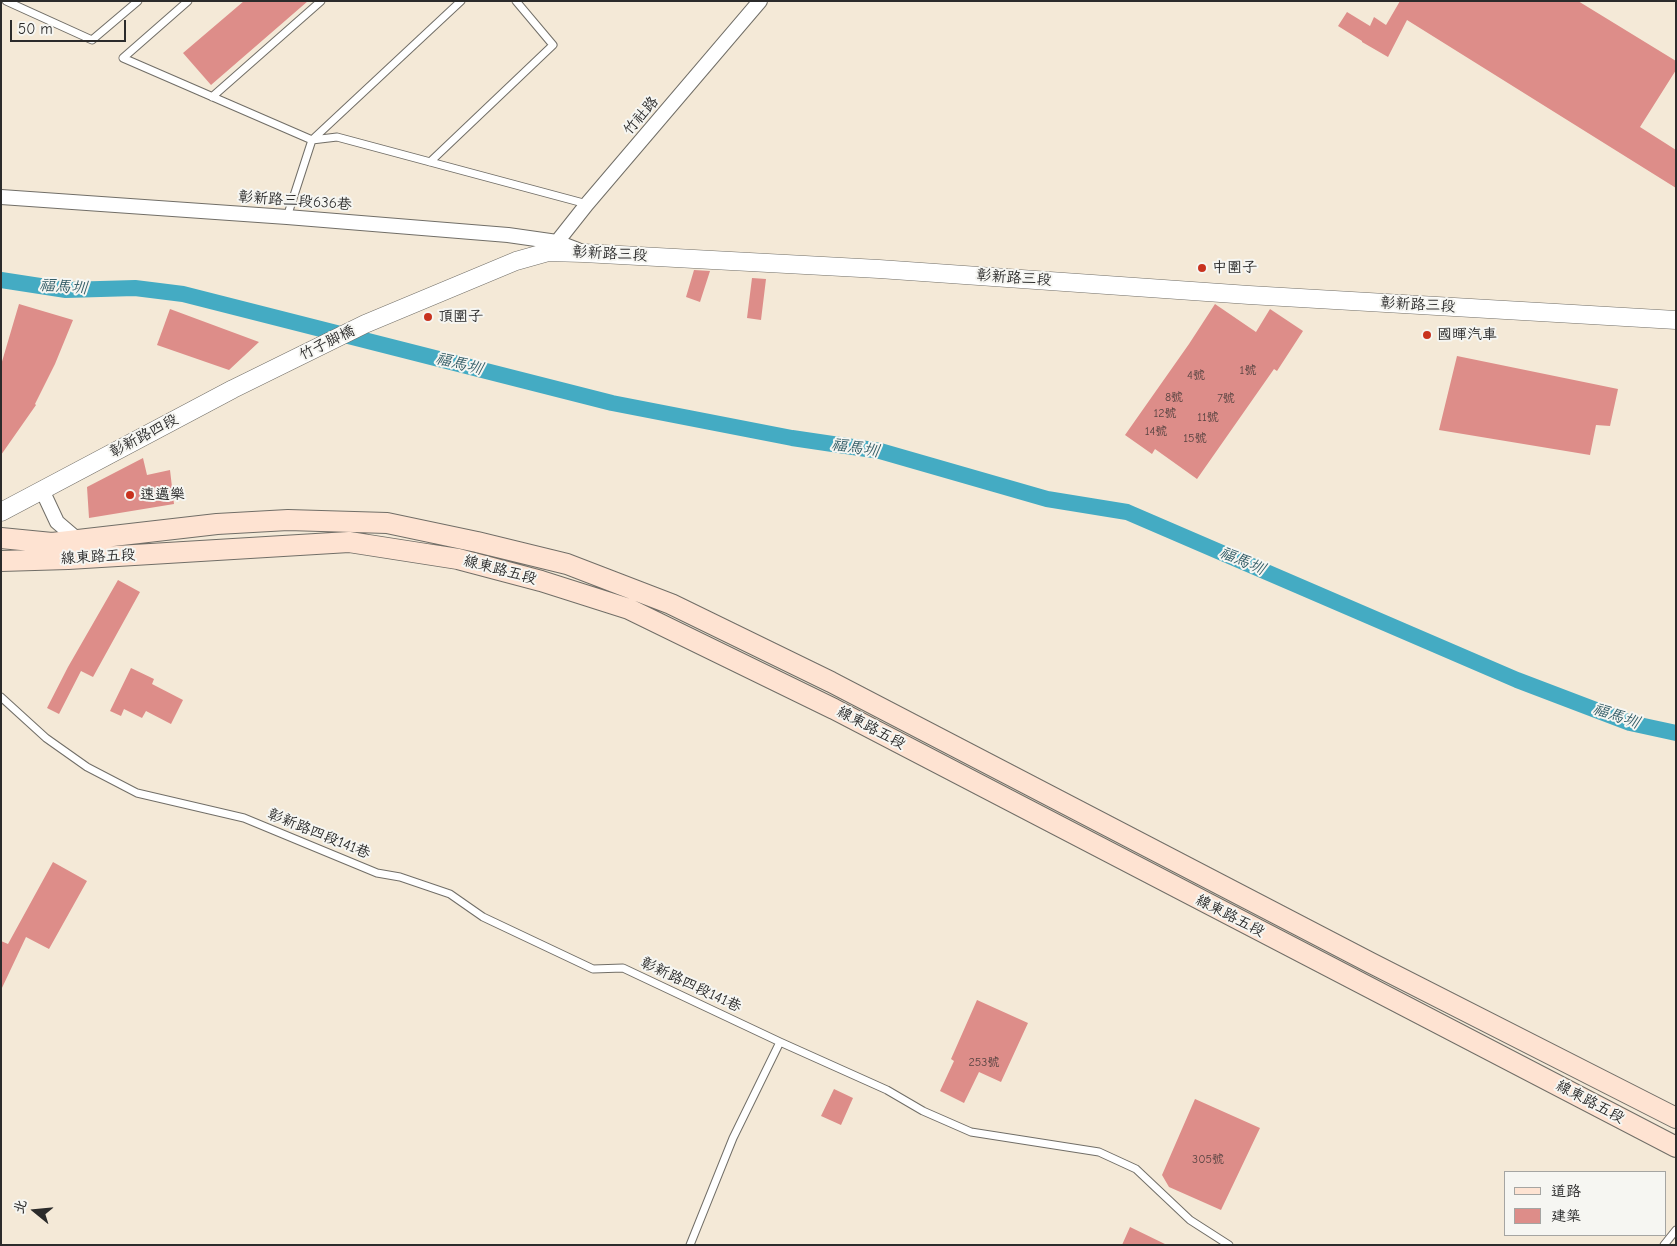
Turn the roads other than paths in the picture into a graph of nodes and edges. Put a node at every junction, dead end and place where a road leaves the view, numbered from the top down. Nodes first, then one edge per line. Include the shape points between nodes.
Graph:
1 (6, 1) edge
2 (24, 1) edge
3 (138, 1) edge
4 (188, 1) edge
5 (321, 1) edge
6 (462, 1) edge
7 (516, 1) edge
8 (760, 1) edge
9 (18, 7) junction
10 (212, 96) junction
11 (312, 140) junction
12 (430, 162) junction
13 (1, 197) edge
14 (587, 204) junction
15 (287, 216) junction
16 (552, 247) junction
17 (1676, 320) edge
18 (366, 324) joint
19 (288, 362) joint
20 (42, 490) junction
21 (1, 512) edge
22 (1, 538) edge
23 (78, 540) junction
24 (1, 561) edge
25 (1, 697) edge
26 (780, 1042) junction
27 (1676, 1118) edge
28 (1676, 1147) edge
29 (1676, 1230) edge
30 (690, 1245) edge
31 (1230, 1245) edge
32 (1664, 1245) edge

1 - 9 lane
2 - 9 lane
3 - 9 lane via 92,40
4 - 10 lane via 123,58
5 - 10 lane
6 - 11 lane
7 - 12 lane via 553,45
8 - 14 street, 竹社路
10 - 11 lane
11 - 12 lane via 337,137
11 - 15 lane
12 - 14 lane
13 - 15 street, 彰新路三段636巷
14 - 16 street, 竹社路
15 - 16 street, 彰新路三段636巷 via 508,235
16 - 17 street, 彰新路三段 via 584,253
16 - 18 street, 彰新路三段
18 - 19 street, 竹子脚橋
19 - 20 street, 彰新路四段
20 - 21 street, 彰新路四段
20 - 23 street via 57,522
22 - 23 main road, 線東路五段 via 52,543
23 - 27 main road, 線東路五段 via 217,524 288,520 387,524 567,564 671,604 831,682
24 - 28 main road, 線東路五段 via 349,542 458,559 629,609 834,709
25 - 26 lane, 彰新路四段141巷 via 46,738 137,793 244,818 377,873 400,877 450,894 483,917 593,969 622,968
26 - 30 lane via 733,1138
26 - 31 lane, 彰新路四段141巷 via 888,1090 923,1111 971,1132 1100,1152 1136,1169 1190,1220
29 - 32 lane

